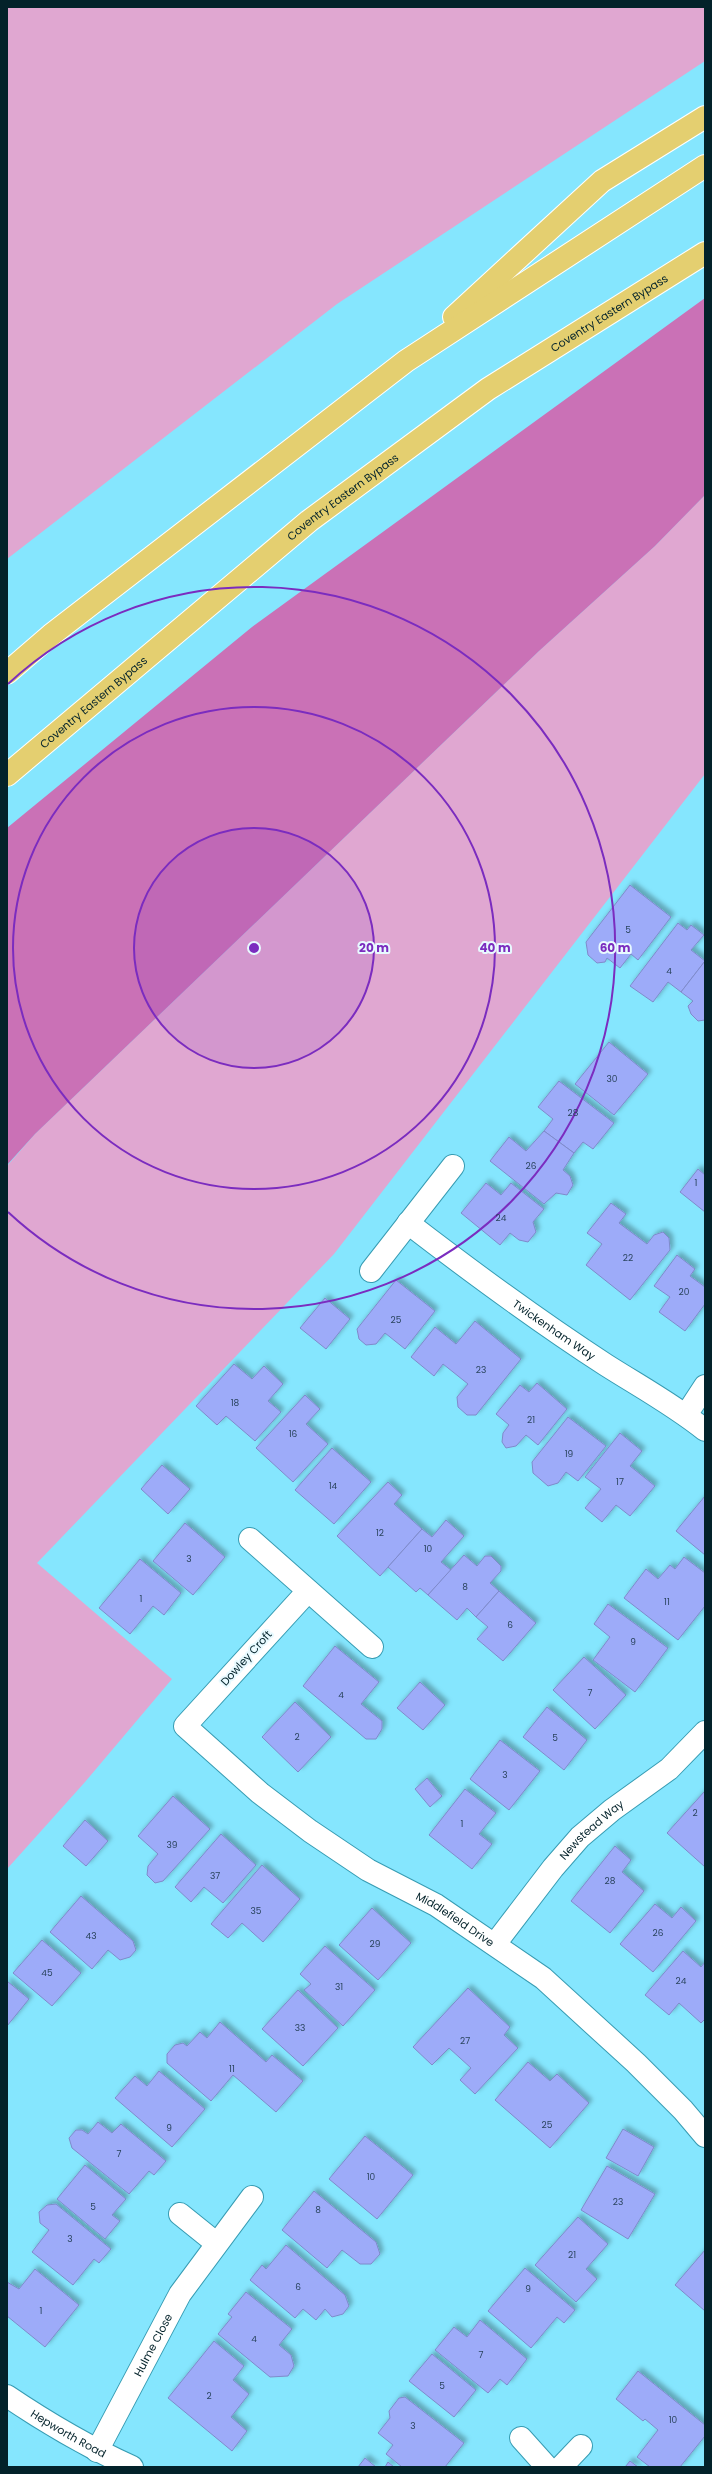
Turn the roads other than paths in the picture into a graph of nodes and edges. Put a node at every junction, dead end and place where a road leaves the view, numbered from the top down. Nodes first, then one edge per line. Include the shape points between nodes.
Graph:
1 (705, 118) edge
2 (705, 166) edge
3 (705, 253) edge
4 (705, 271) edge
5 (564, 340) junction
6 (406, 361) junction
7 (7, 673) edge
8 (7, 775) edge
9 (453, 1166) dead end
10 (408, 1223) junction
11 (371, 1271) dead end
12 (705, 1386) edge
13 (686, 1415) junction
14 (705, 1430) edge
15 (250, 1539) dead end
16 (308, 1591) junction
17 (372, 1646) dead end
18 (185, 1726) joint
19 (705, 1732) edge
20 (495, 1944) junction
21 (705, 2136) edge
22 (252, 2197) dead end
23 (180, 2214) dead end
24 (216, 2244) junction
25 (7, 2396) edge
26 (521, 2438) dead end
27 (581, 2446) dead end
28 (98, 2451) junction
29 (132, 2467) edge
30 (547, 2467) edge
31 (561, 2467) edge

1 - 6 highway via 602,181
2 - 6 highway
3 - 5 highway, Coventry Eastern Bypass
4 - 5 highway
5 - 8 highway, Coventry Eastern Bypass via 488,389 309,521
6 - 7 highway via 51,635
9 - 10 street
10 - 11 street
10 - 13 street, Twickenham Way via 494,1289 606,1365
12 - 13 street
13 - 14 street, Twickenham Way
15 - 16 street
16 - 17 street
16 - 18 street, Dowley Croft
18 - 20 street, Middlefield Drive via 260,1793 310,1831 368,1870 436,1905
19 - 20 street, Newstead Way via 669,1769 612,1810 580,1837
20 - 21 street, Middlefield Drive via 543,1978 593,2023 678,2105
22 - 24 street, Hulme Close
23 - 24 street
24 - 28 street, Hulme Close via 180,2294
25 - 28 street, Hepworth Road via 51,2425
26 - 30 street
27 - 31 street
28 - 29 street, Hepworth Road

